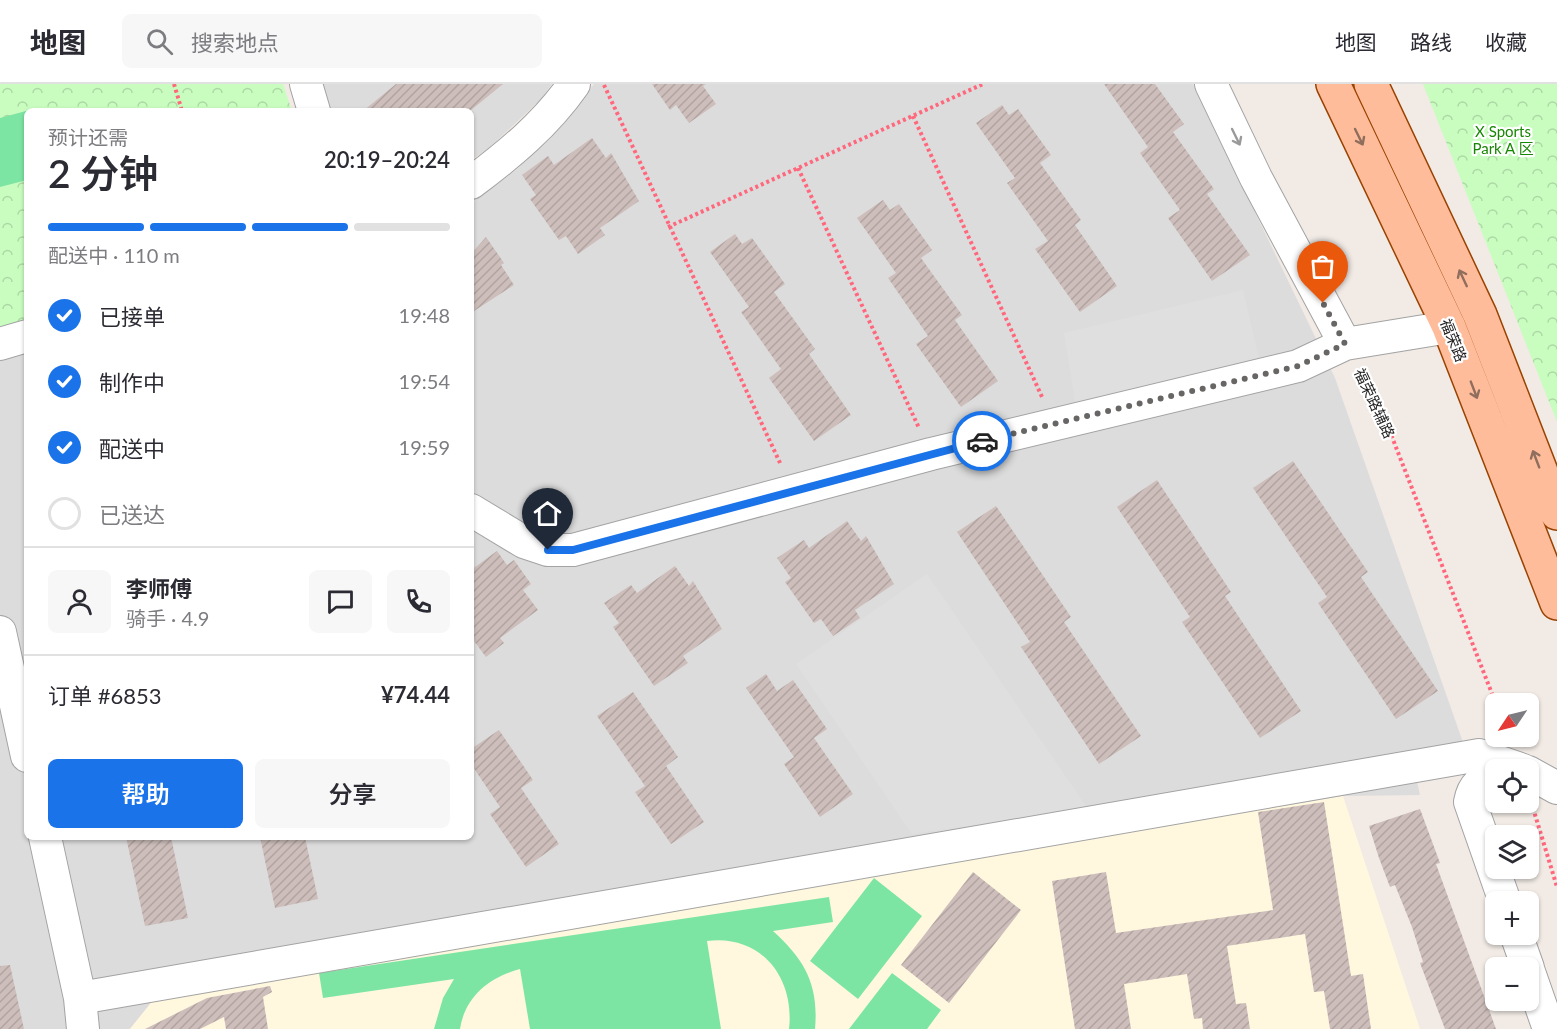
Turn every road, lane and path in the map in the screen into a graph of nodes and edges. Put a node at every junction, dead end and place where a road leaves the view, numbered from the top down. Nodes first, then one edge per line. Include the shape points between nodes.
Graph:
1 (174, 84) edge
2 (306, 84) edge
3 (574, 84) edge
4 (604, 84) edge
5 (983, 84) edge
6 (1210, 84) edge
7 (1333, 84) edge
8 (1371, 84) edge
9 (181, 108) edge
10 (313, 108) edge
11 (913, 116) junction
12 (798, 168) junction
13 (474, 181) edge
14 (668, 227) junction
15 (1449, 327) junction
16 (24, 337) edge
17 (0, 344) edge
18 (1345, 344) junction
19 (1054, 424) junction
20 (931, 454) junction
21 (792, 490) junction
22 (474, 512) edge
23 (1557, 513) edge
24 (1557, 603) edge
25 (0, 632) edge
26 (1492, 693) edge
27 (24, 742) edge
28 (1488, 759) edge
29 (1485, 781) edge
30 (1544, 796) edge
31 (46, 840) edge
32 (1557, 887) edge
33 (1501, 891) edge
34 (80, 998) junction
35 (1539, 998) edge
36 (83, 1029) edge
37 (1550, 1029) edge

1 - 9 path
2 - 10 street
3 - 13 street via 538,128
4 - 14 path
5 - 11 path
6 -> 18 street
7 -> 15 main road, 福荣路
23 -> 8 main road via 1480,315
11 - 12 path
11 - 19 path
12 - 14 path
12 - 20 path
14 - 21 path
15 - 18 street
15 -> 24 main road, 福荣路
16 - 17 street
18 - 19 street via 1298,366
18 - 26 path, 福荣路辅路 via 1378,401
19 - 20 street
20 - 21 street
21 - 22 street via 573,550 548,550 524,542
25 - 27 street
28 - 34 street via 1479,755
29 - 33 street via 1472,790 1470,802
30 - 32 path
31 - 34 street
34 - 36 street
35 - 37 street

